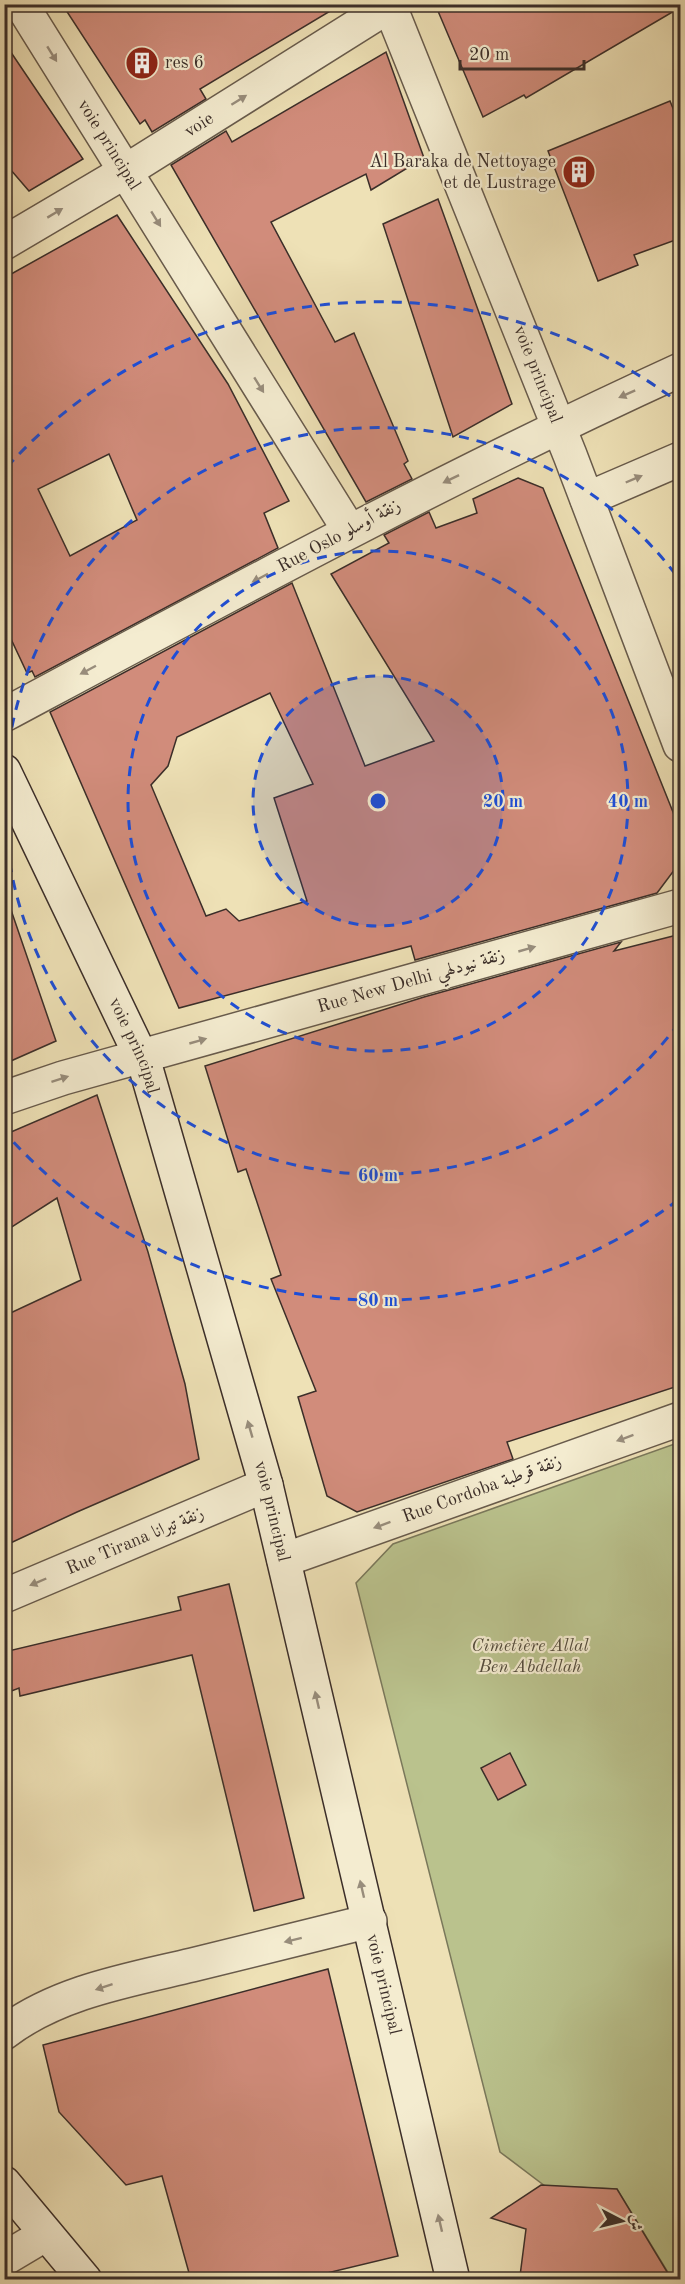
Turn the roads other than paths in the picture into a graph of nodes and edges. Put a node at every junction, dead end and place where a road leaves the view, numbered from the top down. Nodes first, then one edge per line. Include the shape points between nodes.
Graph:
1 (21, 4) edge
2 (390, 5) edge
3 (126, 171) junction
4 (4, 243) edge
5 (681, 370) edge
6 (558, 425) junction
7 (681, 459) edge
8 (587, 499) junction
9 (349, 530) junction
10 (4, 716) edge
11 (681, 746) edge
12 (4, 771) edge
13 (681, 906) edge
14 (141, 1057) junction
15 (4, 1098) edge
16 (681, 1419) edge
17 (266, 1485) junction
18 (284, 1560) junction
19 (4, 1596) edge
20 (370, 1921) junction
21 (4, 2033) edge
22 (4, 2182) edge
23 (46, 2234) junction
24 (4, 2259) edge
25 (85, 2280) edge
26 (453, 2280) edge

1 -> 3 street, voie principal
3 -> 2 street, voie
2 - 6 street, voie principal
4 -> 3 street, voie
3 -> 9 street, voie principal
5 -> 6 street, Rue Oslo زنقة أوسلو
6 - 8 street, voie principal
6 -> 9 street, Rue Oslo زنقة أوسلو
8 -> 7 street
8 - 11 street, voie principal
9 -> 10 street, Rue Oslo زنقة أوسلو
12 - 14 street, voie principal
14 -> 13 street, Rue New Delhi زنقة نيودلهي
15 -> 14 street, Rue New Delhi زنقة نيودلهي
17 -> 14 street, voie principal
16 -> 18 street, Rue Cordoba زنقة قرطبة
17 - 18 street, voie principal
17 -> 19 street, Rue Tirana زنقة تيرانا
20 -> 18 street, voie principal
20 -> 21 street via 108,1985 55,2004
26 -> 20 street, voie principal
22 - 23 street
23 - 24 street
23 - 25 street

